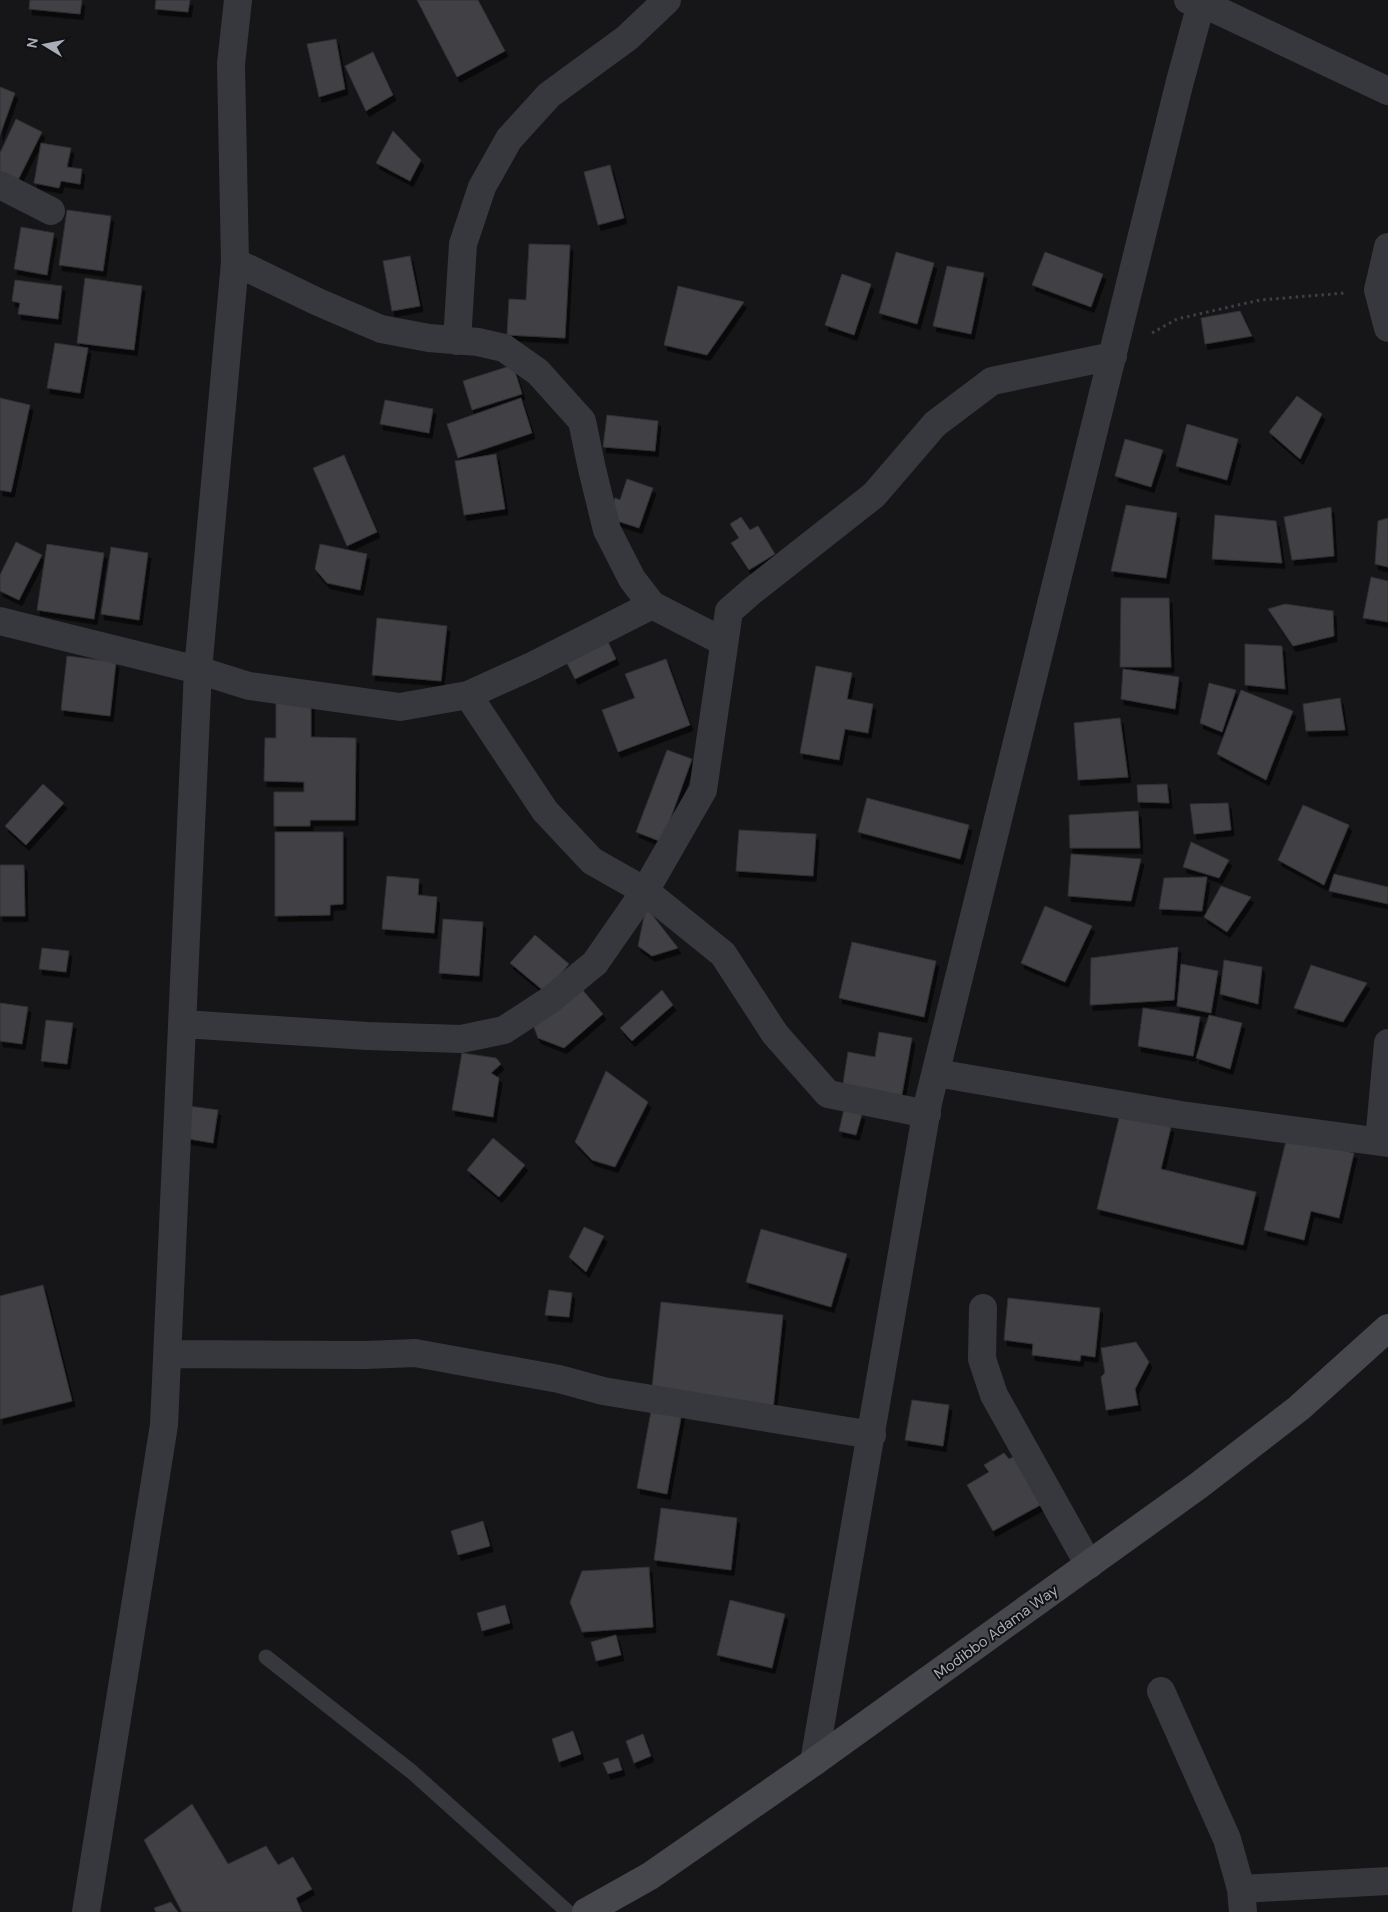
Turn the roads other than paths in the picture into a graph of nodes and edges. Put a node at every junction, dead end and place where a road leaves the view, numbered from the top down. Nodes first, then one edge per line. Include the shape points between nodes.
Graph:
1 (238, 0) edge
2 (667, 0) edge
3 (1197, 1) edge
4 (1388, 91) edge
5 (0, 185) edge
6 (51, 211) dead end
7 (1388, 247) edge
8 (235, 262) junction
9 (1388, 328) edge
10 (457, 341) junction
11 (1113, 356) junction
12 (652, 605) junction
13 (0, 621) edge
14 (724, 642) junction
15 (198, 670) junction
16 (468, 695) junction
17 (645, 891) junction
18 (182, 1024) junction
19 (1388, 1043) edge
20 (936, 1073) junction
21 (926, 1114) junction
22 (1384, 1142) edge
23 (982, 1308) dead end
24 (1388, 1328) edge
25 (168, 1354) junction
26 (872, 1435) junction
27 (1089, 1565) junction
28 (266, 1658) dead end
29 (1161, 1692) dead end
30 (814, 1762) junction
31 (1388, 1881) edge
32 (1242, 1900) edge
33 (86, 1912) edge
34 (568, 1912) edge
35 (586, 1912) edge

1 - 8 street via 231,64
2 - 10 street via 627,38 549,96 509,139 482,187 463,244
3 - 4 street
3 - 11 street
5 - 6 street
7 - 9 street via 1378,290
8 - 10 street via 381,329
8 - 15 street
10 - 12 street via 504,348 538,372 582,421 607,530 632,579
11 - 14 street via 992,382 935,424 874,496 728,611
11 - 20 street
12 - 14 street
12 - 16 street
13 - 15 street
14 - 17 street via 703,790
15 - 16 street via 249,686 400,707
15 - 18 street
16 - 17 street via 545,811 592,860
17 - 18 street via 595,963 550,1000 504,1030 461,1039
17 - 21 street via 723,954 775,1034 828,1094
18 - 25 street
19 - 22 street
20 - 21 street
20 - 22 street via 1180,1115
21 - 26 street
23 - 27 street via 982,1359 994,1395
24 - 27 main road, Modibbo Adama Way via 1299,1408
25 - 26 street via 416,1353 560,1379 603,1391
25 - 33 street via 164,1426
26 - 30 street
27 - 30 main road, Modibbo Adama Way
28 - 34 lane via 412,1772
29 - 32 street via 1227,1838
30 - 35 main road, Modibbo Adama Way via 650,1876
31 - 32 street

